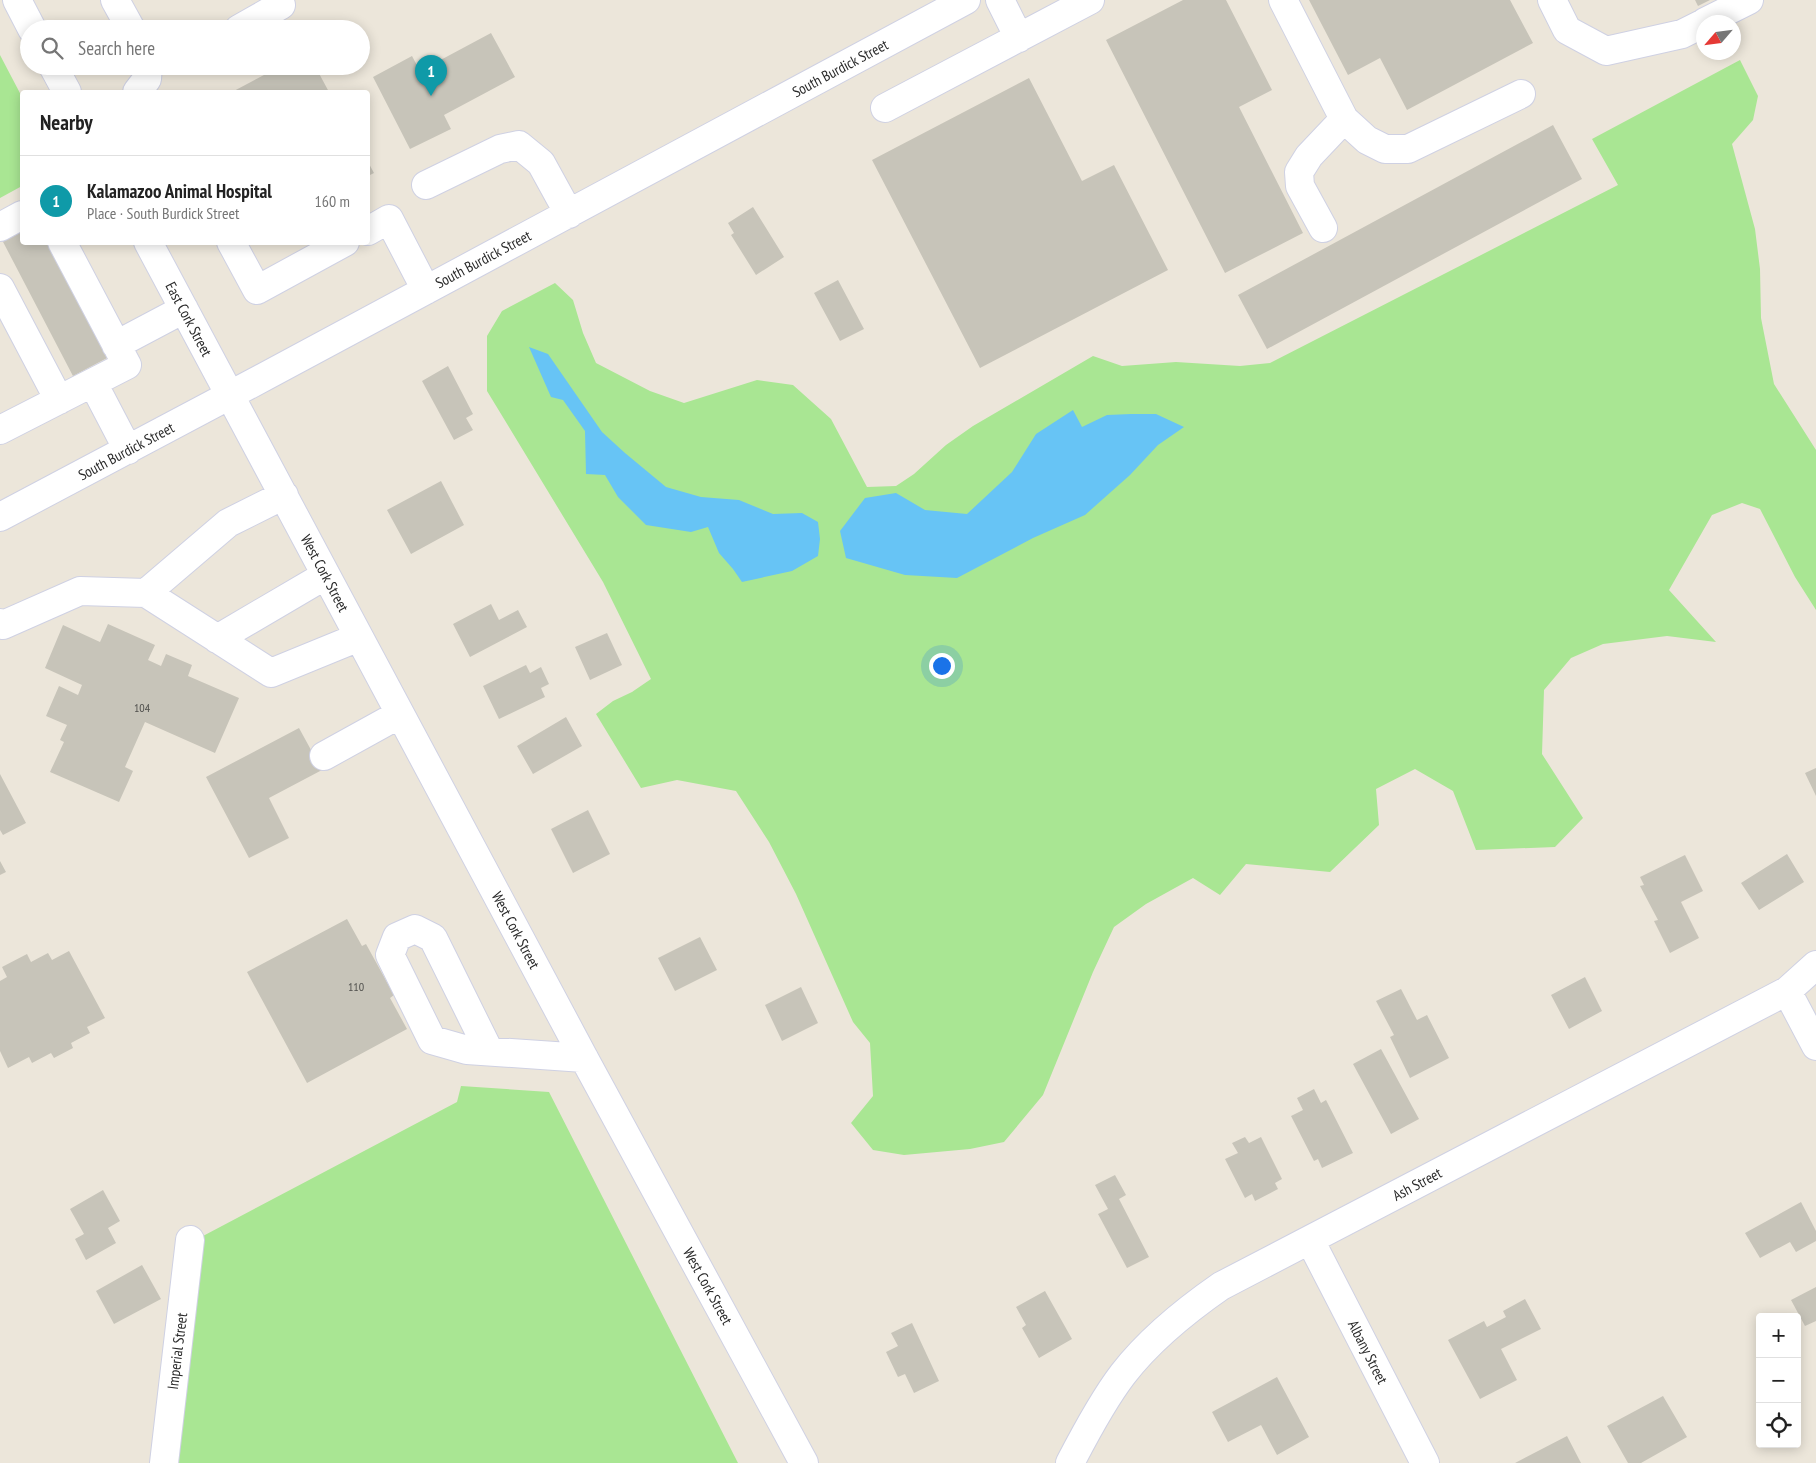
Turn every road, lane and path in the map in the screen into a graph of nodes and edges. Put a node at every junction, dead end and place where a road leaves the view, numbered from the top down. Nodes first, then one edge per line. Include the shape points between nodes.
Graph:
1 (17, 0) edge
2 (115, 0) edge
3 (966, 0) edge
4 (1000, 0) edge
5 (1090, 0) edge
6 (1283, 0) edge
7 (1552, 0) edge
8 (1749, 0) edge
9 (281, 5) dead end
10 (1720, 15) edge
11 (27, 20) edge
12 (126, 20) edge
13 (255, 20) edge
14 (1696, 27) edge
15 (1018, 38) junction
16 (58, 75) edge
17 (66, 90) edge
18 (1521, 94) dead end
19 (885, 108) dead end
20 (1344, 119) junction
21 (426, 184) dead end
22 (569, 214) junction
23 (20, 215) edge
24 (0, 227) edge
25 (1323, 228) dead end
26 (370, 230) edge
27 (64, 245) edge
28 (150, 245) edge
29 (233, 245) edge
30 (340, 245) edge
31 (0, 288) edge
32 (426, 290) junction
33 (184, 309) junction
34 (116, 344) junction
35 (93, 383) junction
36 (231, 395) junction
37 (59, 400) junction
38 (0, 430) edge
39 (128, 450) junction
40 (284, 495) junction
41 (0, 517) edge
42 (326, 575) junction
43 (146, 593) junction
44 (0, 623) edge
45 (359, 637) junction
46 (217, 638) junction
47 (400, 714) junction
48 (324, 756) dead end
49 (1816, 965) edge
50 (1787, 991) junction
51 (1816, 1046) edge
52 (489, 1052) dead end
53 (584, 1058) junction
54 (190, 1240) dead end
55 (1310, 1240) junction
56 (164, 1463) edge
57 (804, 1463) edge
58 (1070, 1463) edge
59 (1425, 1463) edge

1 - 11 street
2 - 12 street
3 - 22 street, South Burdick Street
4 - 15 street
5 - 15 street
6 - 20 street
7 - 14 street via 1567,30 1606,51 1682,34
8 - 10 street
9 - 13 street
15 - 19 street
16 - 17 street
18 - 20 street via 1408,149 1386,149 1367,140
20 - 25 street via 1309,156 1299,172 1300,186
21 - 22 street via 500,149 519,145 541,163
22 - 32 street, South Burdick Street
23 - 24 street
26 - 32 street via 389,219
27 - 34 street
28 - 33 street, East Cork Street
29 - 30 street via 257,290
31 - 37 street
32 - 36 street, South Burdick Street
33 - 34 street
33 - 36 street, East Cork Street
34 - 35 street via 127,365
35 - 37 street
35 - 39 street
36 - 39 street, South Burdick Street
36 - 40 street, West Cork Street
37 - 38 street
39 - 41 street, South Burdick Street
40 - 42 street, West Cork Street
40 - 43 street via 228,523
42 - 45 street, West Cork Street
42 - 46 street
43 - 44 street via 80,591 3,625
43 - 46 street
45 - 46 street via 270,673
45 - 47 street, West Cork Street
47 - 48 street
47 - 53 street, West Cork Street
49 - 50 street, Ash Street
50 - 51 street
50 - 55 street, Ash Street
52 - 53 street
53 - 57 street, West Cork Street
54 - 56 street, Imperial Street
55 - 58 street, Ash Street via 1221,1286 1165,1329 1123,1374
55 - 59 street, Albany Street

